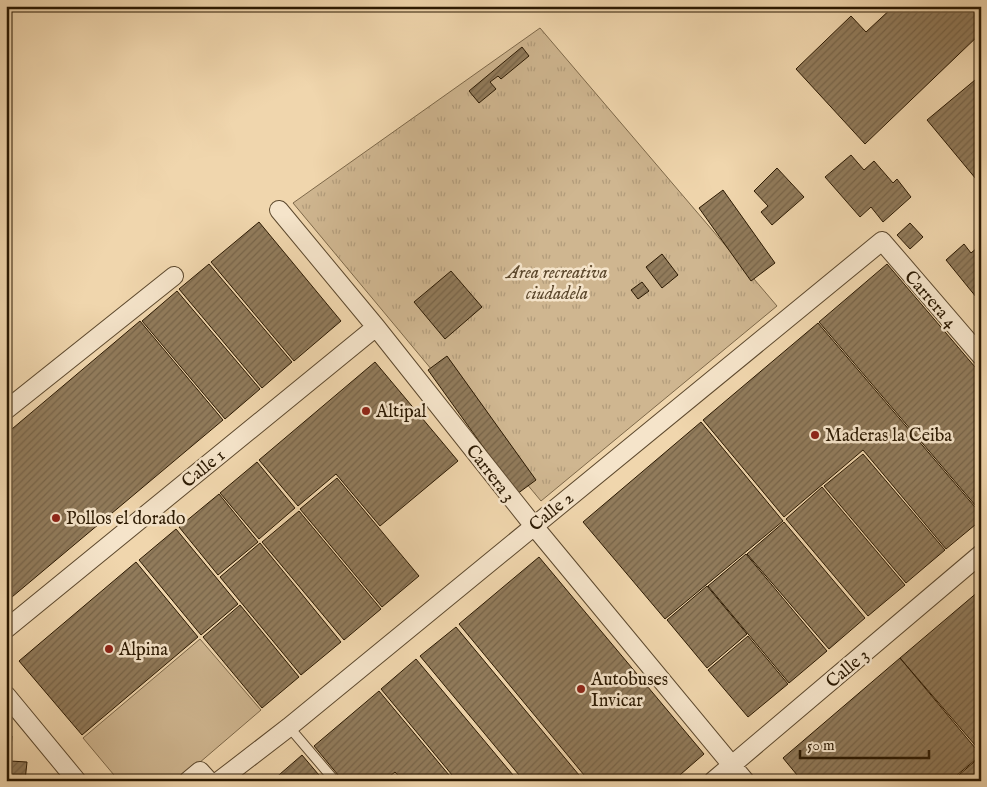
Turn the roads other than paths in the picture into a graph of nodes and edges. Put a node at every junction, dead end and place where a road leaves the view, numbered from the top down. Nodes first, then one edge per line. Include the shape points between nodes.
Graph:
1 (279, 210) dead end
2 (882, 241) joint
3 (174, 276) dead end
4 (376, 326) junction
5 (981, 356) edge
6 (6, 410) edge
7 (533, 526) junction
8 (981, 554) edge
9 (6, 629) edge
10 (6, 695) edge
11 (289, 727) junction
12 (732, 765) junction
13 (77, 781) edge
14 (219, 781) edge
15 (335, 781) edge
16 (713, 781) edge
17 (745, 781) edge

1 - 4 street, Carrera 3
2 - 5 street, Carrera 4
2 - 7 street, Calle 2
3 - 6 street
4 - 7 street, Carrera 3
4 - 9 street, Calle 1
7 - 11 street, Calle 2
7 - 12 street, Carrera 3
8 - 12 street, Calle 3
10 - 13 street
11 - 14 street, Calle 2
11 - 15 lane
12 - 16 street, Calle 3
12 - 17 street, Carrera 3

